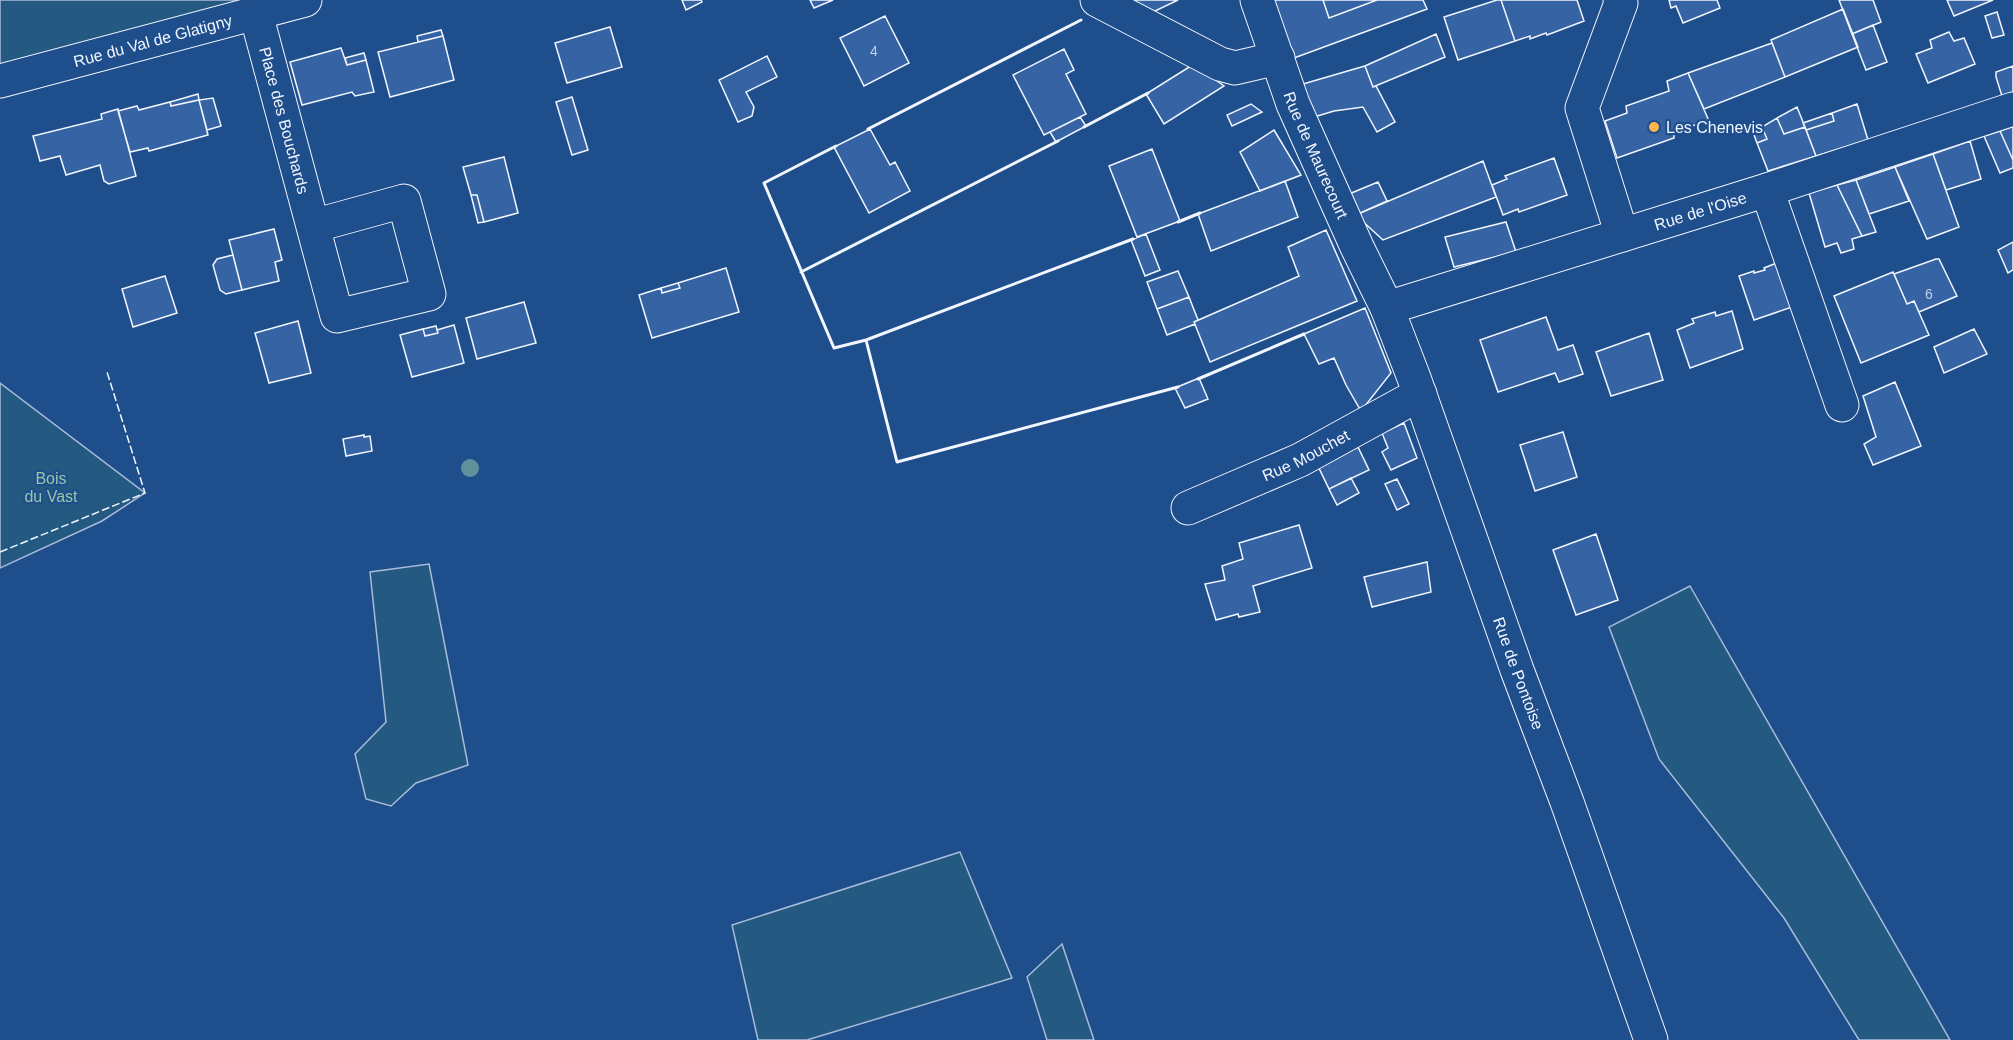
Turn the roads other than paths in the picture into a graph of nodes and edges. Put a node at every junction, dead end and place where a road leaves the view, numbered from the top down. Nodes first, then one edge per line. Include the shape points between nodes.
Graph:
1 (305, 0) edge
2 (1097, 0) edge
3 (1257, 0) edge
4 (1620, 0) edge
5 (256, 14) junction
6 (1278, 58) junction
7 (0, 81) edge
8 (2013, 108) edge
9 (1767, 190) junction
10 (313, 226) dead end
11 (1622, 235) junction
12 (1387, 308) junction
13 (1420, 394) junction
14 (1842, 405) dead end
15 (1188, 508) dead end
16 (1651, 1040) edge

1 - 5 street, Rue du Val de Glatigny
2 - 6 street via 1220,64 1235,68
3 - 6 street, Rue de Maurecourt
4 - 11 street via 1582,108
5 - 7 street, Rue du Val de Glatigny
5 - 10 street, Place des Bouchards
6 - 12 street, Rue de Maurecourt via 1327,182
8 - 9 street, Rue de l'Oise
9 - 11 street, Rue de l'Oise
9 - 14 street
11 - 12 street, Rue de l'Oise
12 - 13 street, Rue de Pontoise
13 - 15 street, Rue Mouchet via 1300,460
13 - 16 street, Rue de Pontoise

